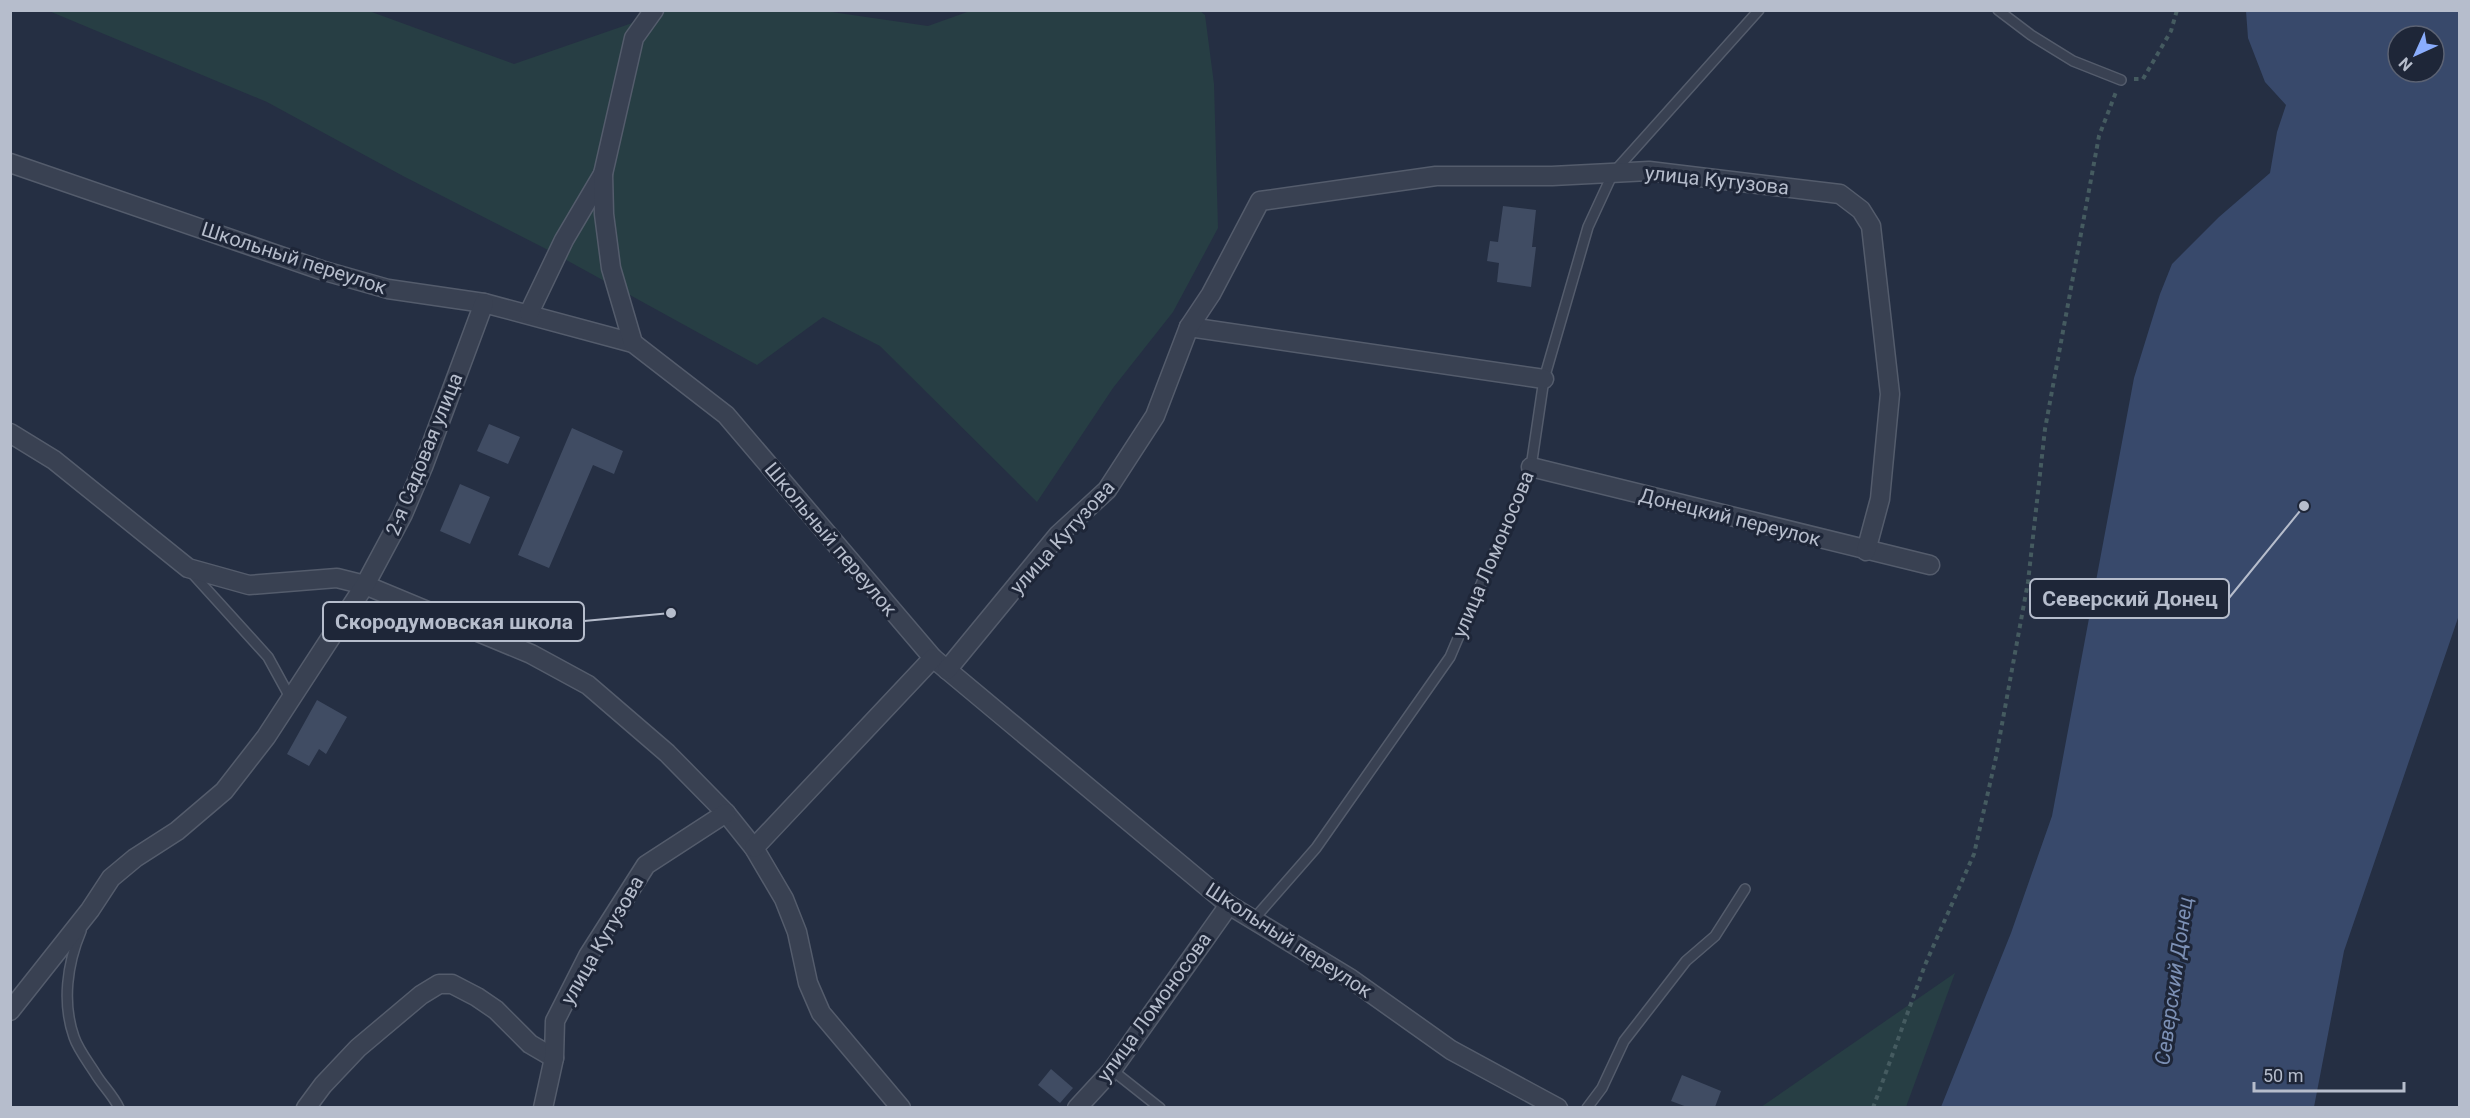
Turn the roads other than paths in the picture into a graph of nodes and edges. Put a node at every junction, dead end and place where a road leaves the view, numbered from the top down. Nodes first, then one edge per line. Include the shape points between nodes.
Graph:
1 (654, 10) edge
2 (1759, 10) edge
3 (1998, 10) edge
4 (2121, 80) road end
5 (10, 163) edge
6 (1613, 173) junction
7 (603, 174) junction
8 (484, 303) junction
9 (528, 313) junction
10 (1189, 327) junction
11 (633, 343) junction
12 (1544, 379) junction
13 (10, 433) edge
14 (1531, 467) junction
15 (1866, 551) junction
16 (1930, 565) dead end
17 (188, 568) junction
18 (365, 585) junction
19 (933, 658) junction
20 (947, 670) junction
21 (291, 699) junction
22 (726, 813) junction
23 (754, 848) junction
24 (1745, 889) dead end
25 (1229, 905) junction
26 (90, 910) junction
27 (1254, 919) junction
28 (10, 1011) edge
29 (554, 1058) junction
30 (1112, 1070) junction
31 (119, 1107) edge
32 (306, 1107) edge
33 (543, 1107) edge
34 (901, 1107) edge
35 (1077, 1107) edge
36 (1160, 1107) edge
37 (1558, 1107) edge
38 (1587, 1107) edge

1 - 7 street via 634,38
2 - 6 lane, улица Ломоносова
3 - 4 lane via 2073,61
5 - 8 street, Школьный переулок via 321,270 388,289
6 - 10 street, улица Кутузова via 1436,176 1260,201
6 - 12 lane, улица Ломоносова via 1587,227
6 - 15 street, улица Кутузова via 1649,171 1840,194 1862,210 1871,226 1890,394 1880,500
7 - 9 street
7 - 11 street via 611,268
8 - 9 street, Школьный переулок
8 - 18 street, 2-я Садовая улица via 403,514
9 - 11 street, Школьный переулок
10 - 12 street
10 - 20 street, улица Кутузова via 1155,416 1107,490 1058,535
11 - 19 street, Школьный переулок via 726,415
12 - 14 lane, улица Ломоносова
13 - 17 street via 54,460
14 - 15 street, Донецкий переулок
14 - 27 lane, улица Ломоносова via 1450,657 1316,848
15 - 16 street, Донецкий переулок
17 - 18 street via 249,585 337,578
17 - 21 lane via 268,657
18 - 21 street, 2-я Садовая улица
18 - 22 street via 531,654 588,685 667,753
19 - 20 street, Школьный переулок
19 - 23 street
20 - 25 street, Школьный переулок
21 - 26 street, 2-я Садовая улица via 224,791 177,831 111,878
22 - 23 street
22 - 29 street, улица Кутузова via 646,865 588,956 555,1021
23 - 34 street via 784,899 797,932 808,983 821,1013
24 - 38 lane via 1715,936 1686,961 1624,1041 1602,1088
25 - 27 street, Школьный переулок
25 - 30 street, улица Ломоносова
26 - 28 street, 2-я Садовая улица
26 - 31 lane via 74,947 67,984 68,1013 74,1038
27 - 37 street, Школьный переулок via 1351,979 1451,1050
29 - 32 street via 530,1044 477,997 452,984 439,984 357,1048
29 - 33 street, улица Кутузова
30 - 35 street, улица Ломоносова
30 - 36 lane

